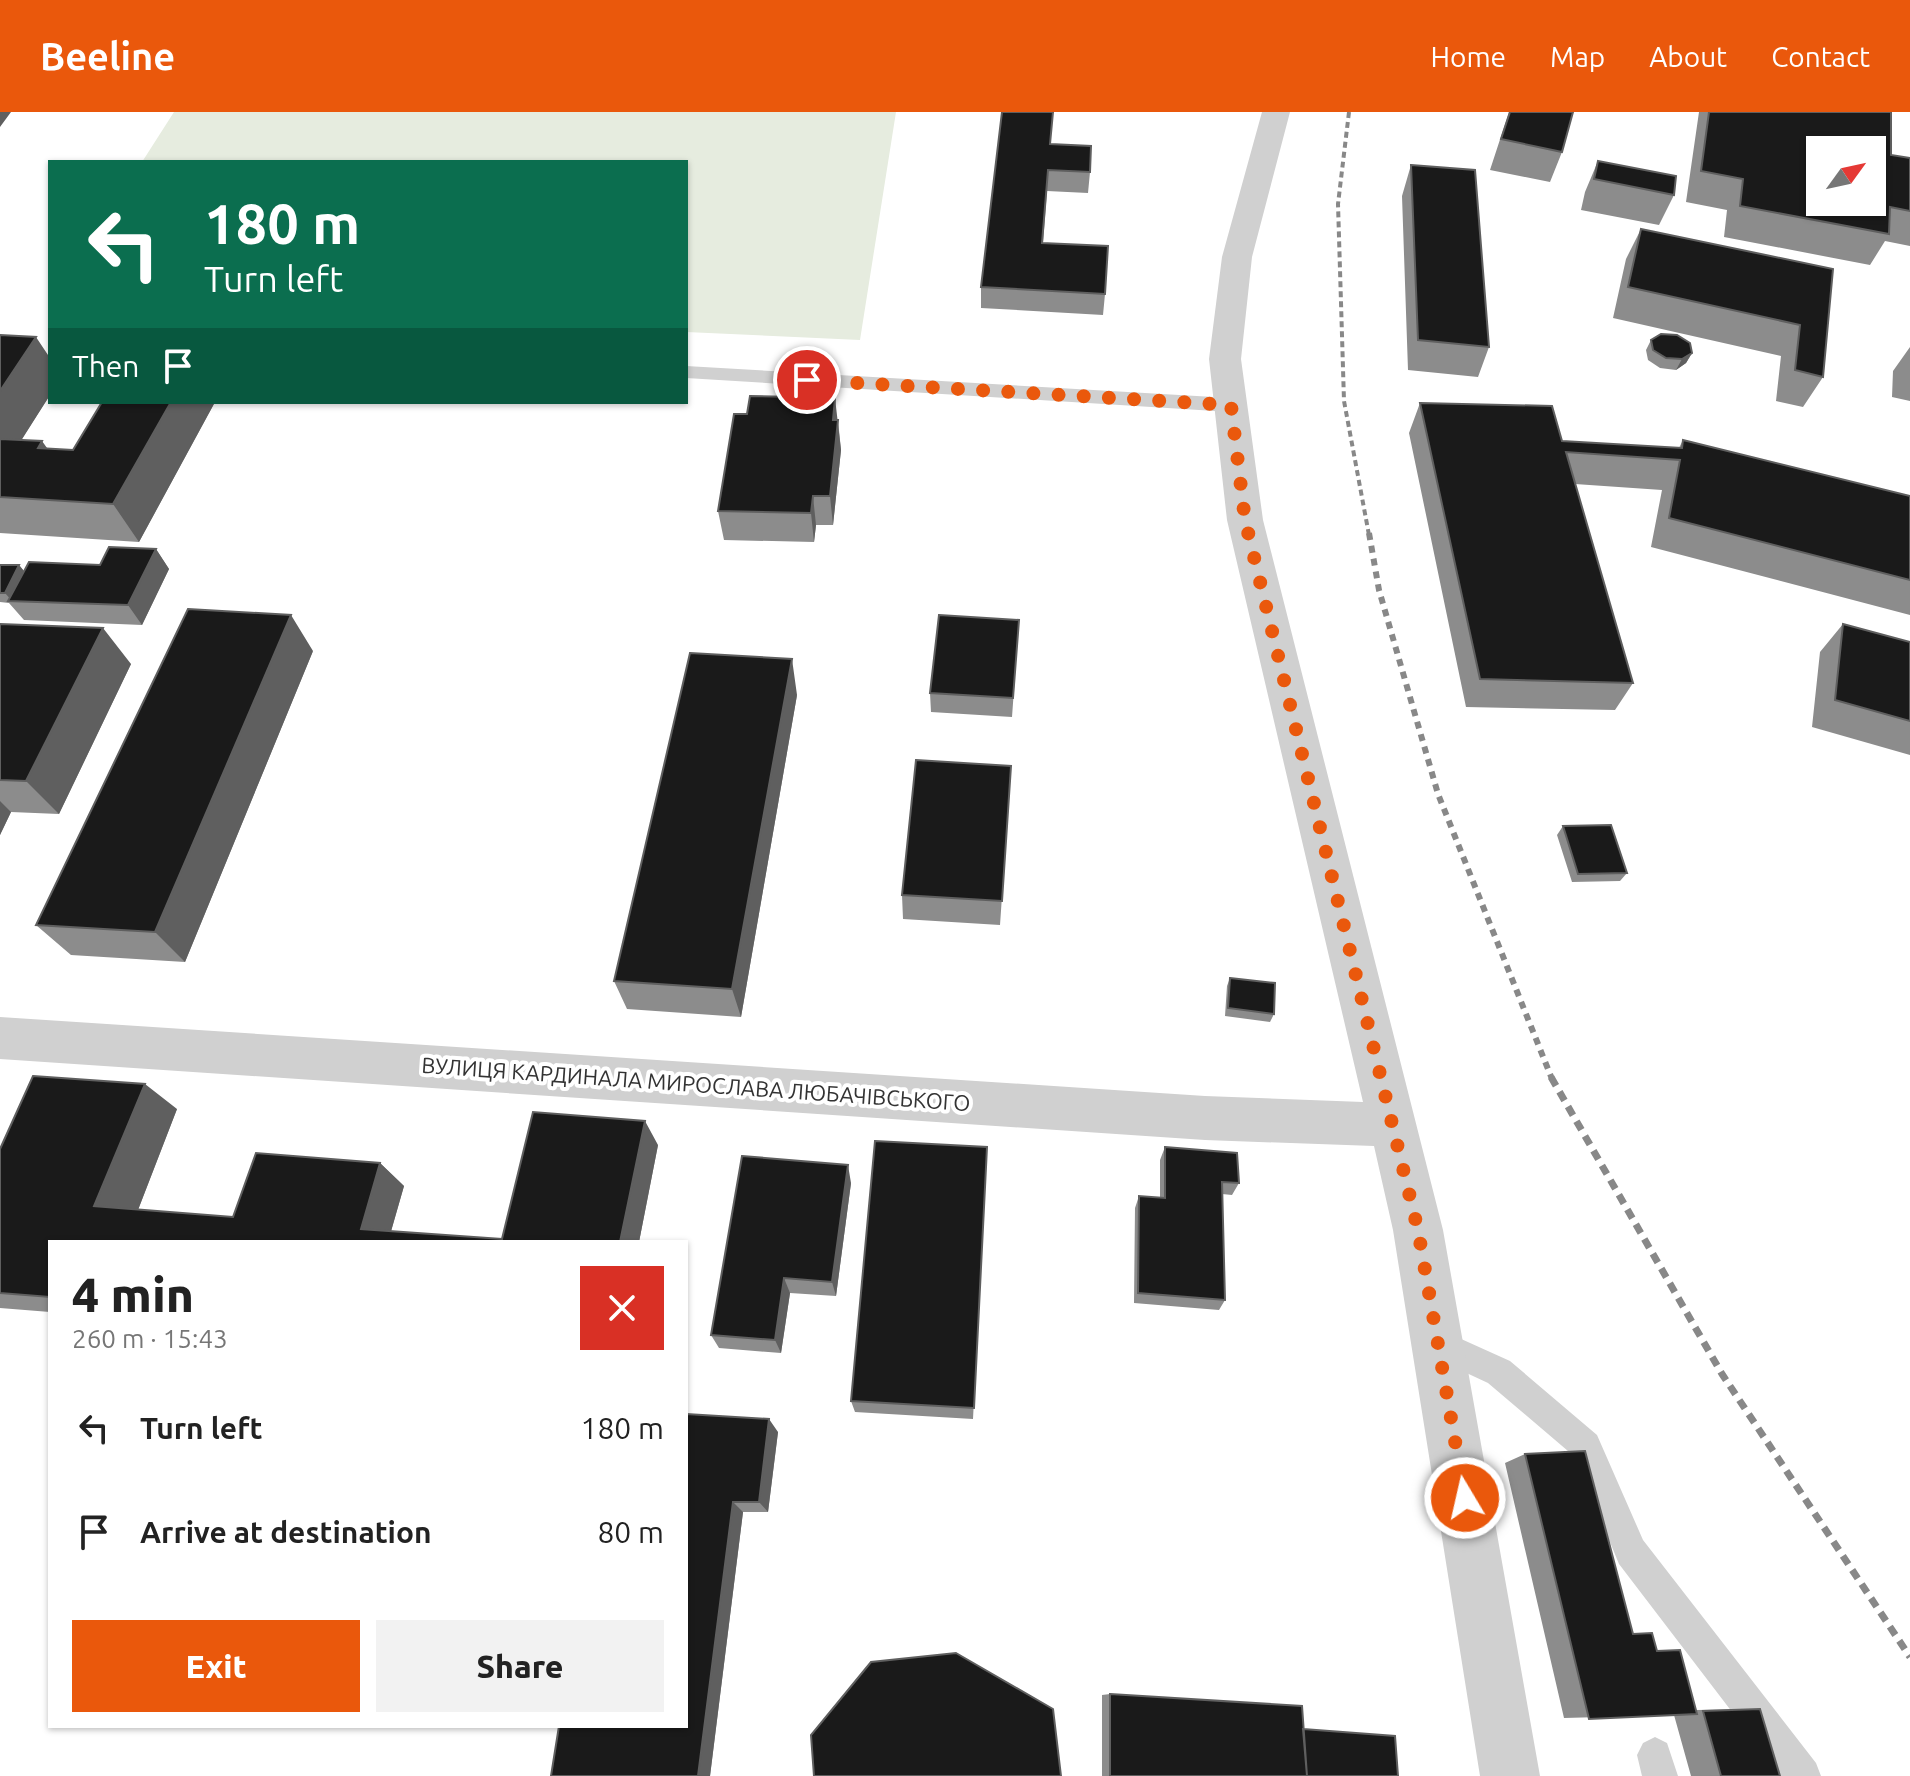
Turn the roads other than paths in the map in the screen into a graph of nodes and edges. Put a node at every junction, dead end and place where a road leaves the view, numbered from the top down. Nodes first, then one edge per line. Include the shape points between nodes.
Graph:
1 (1276, 112) edge
2 (688, 372) edge
3 (1231, 405) junction
4 (0, 1038) edge
5 (1393, 1125) junction
6 (1439, 1344) junction
7 (1510, 1776) edge
8 (1803, 1776) edge

1 - 3 street via 1237,257 1225,359
2 - 3 lane
3 - 5 street via 1245,520
4 - 5 street, ВУЛИЦЯ КАРДИНАЛА МИРОСЛАВА ЛЮБАЧІВСЬКОГО via 1205,1118
5 - 6 street
6 - 7 street
6 - 8 lane via 1499,1372 1586,1446 1631,1552

